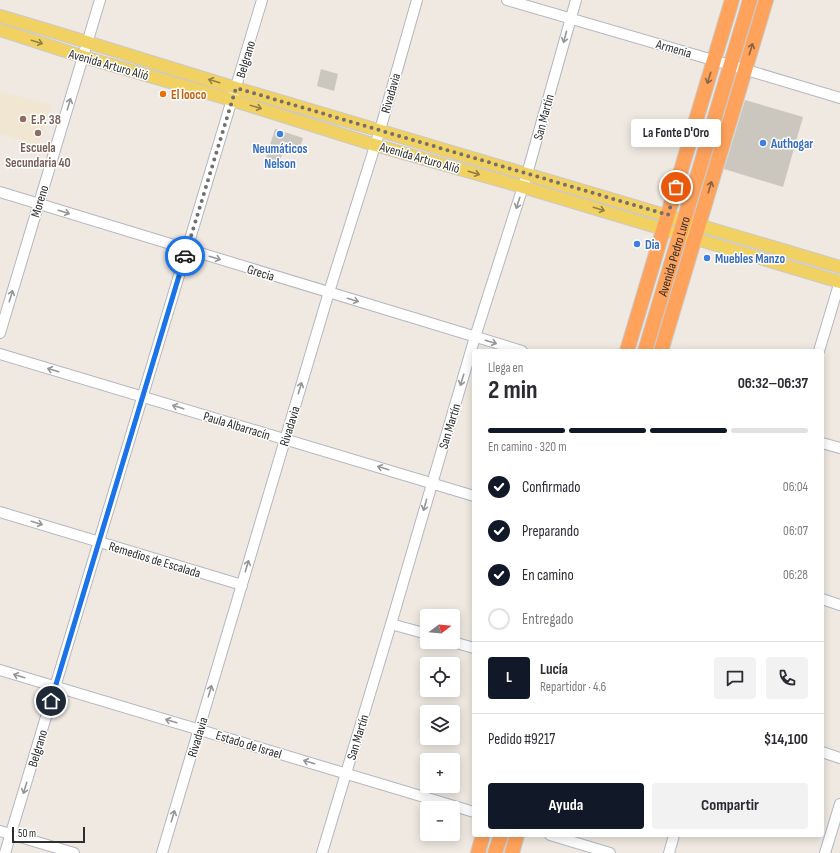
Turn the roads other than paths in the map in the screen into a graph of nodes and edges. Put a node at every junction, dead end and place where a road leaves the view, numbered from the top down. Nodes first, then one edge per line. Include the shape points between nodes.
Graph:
1 (100, 0) edge
2 (262, 0) edge
3 (417, 0) edge
4 (507, 0) edge
5 (576, 0) edge
6 (732, 0) edge
7 (750, 0) edge
8 (766, 0) edge
9 (0, 16) edge
10 (570, 19) junction
11 (0, 30) edge
12 (88, 42) junction
13 (84, 57) junction
14 (714, 60) junction
15 (730, 65) junction
16 (746, 69) junction
17 (236, 88) junction
18 (840, 98) edge
19 (232, 100) junction
20 (380, 130) junction
21 (375, 145) junction
22 (527, 174) junction
23 (523, 187) junction
24 (0, 192) edge
25 (38, 204) junction
26 (668, 215) junction
27 (684, 220) junction
28 (699, 224) junction
29 (664, 229) junction
30 (680, 233) junction
31 (695, 238) junction
32 (187, 249) junction
33 (840, 267) edge
34 (840, 282) edge
35 (329, 292) junction
36 (0, 333) edge
37 (475, 337) junction
38 (515, 349) edge
39 (628, 349) edge
40 (646, 349) edge
41 (662, 349) edge
42 (820, 349) edge
43 (0, 354) edge
44 (143, 396) junction
45 (285, 439) junction
46 (824, 444) edge
47 (840, 448) edge
48 (432, 483) junction
49 (472, 495) edge
50 (0, 512) edge
51 (99, 542) junction
52 (242, 584) junction
53 (824, 600) edge
54 (840, 605) edge
55 (391, 624) junction
56 (420, 632) edge
57 (460, 644) edge
58 (472, 647) edge
59 (0, 670) edge
60 (55, 687) junction
61 (199, 729) junction
62 (824, 753) edge
63 (840, 758) edge
64 (346, 773) junction
65 (840, 804) edge
66 (472, 811) edge
67 (0, 831) edge
68 (11, 834) junction
69 (482, 837) edge
70 (499, 837) edge
71 (516, 837) edge
72 (557, 837) edge
73 (673, 837) edge
74 (5, 853) edge
75 (74, 853) edge
76 (162, 853) edge
77 (322, 853) edge
78 (478, 853) edge
79 (495, 853) edge
80 (512, 853) edge
81 (610, 853) edge
82 (669, 853) edge
83 (825, 853) edge

1 - 12 street, Moreno
2 - 17 street, Belgrano
3 - 20 street, Rivadavia
4 - 10 street, Armenia
5 - 10 street, San Martín
6 - 14 highway, Avenida Pedro Luro
7 - 15 highway, Avenida Pedro Luro
16 -> 8 highway, Avenida Pedro Luro
9 - 12 main road, Avenida Arturo Alió
10 - 14 street, Armenia
10 -> 22 street, San Martín
11 -> 13 main road, Avenida Arturo Alió
12 - 13 street, Moreno
17 -> 12 main road, Avenida Arturo Alió
13 - 19 main road, Avenida Arturo Alió
25 -> 13 street, Moreno
14 - 15 street, Armenia
14 -> 26 highway, Avenida Pedro Luro
15 - 16 street, Armenia
15 - 27 highway, Avenida Pedro Luro
16 - 18 street, Armenia
28 -> 16 highway, Avenida Pedro Luro
17 - 19 street, Belgrano
17 - 20 main road, Avenida Arturo Alió
19 -> 21 main road, Avenida Arturo Alió
19 - 32 street, Belgrano
20 - 21 street, Rivadavia
20 - 22 main road, Avenida Arturo Alió
21 -> 23 main road, Avenida Arturo Alió
21 - 35 street, Rivadavia
22 - 23 street, San Martín
22 - 26 main road, Avenida Arturo Alió
23 -> 29 main road, Avenida Arturo Alió
23 -> 37 street, San Martín
24 - 25 street, Grecia
25 -> 32 street, Grecia
36 -> 25 street, Moreno
26 - 27 main road, Avenida Arturo Alió
26 - 29 highway, Avenida Pedro Luro
27 - 28 main road, Avenida Arturo Alió
27 - 30 highway, Avenida Pedro Luro
28 - 31 highway, Avenida Pedro Luro
28 - 33 main road, Avenida Arturo Alió
29 - 30 main road, Avenida Arturo Alió
29 - 39 highway, Avenida Pedro Luro
30 - 31 main road, Avenida Arturo Alió
30 - 40 highway, Avenida Pedro Luro
31 - 34 main road, Avenida Arturo Alió
31 - 41 highway, Avenida Pedro Luro
32 -> 35 street, Grecia
32 - 44 street, Belgrano
34 - 42 street
35 -> 37 street, Grecia
45 -> 35 street, Rivadavia
37 -> 38 street, Grecia
37 -> 48 street, San Martín
44 -> 43 street, Paula Albarracín
45 -> 44 street, Paula Albarracín
44 - 51 street, Belgrano
48 -> 45 street, Paula Albarracín
52 -> 45 street, Rivadavia
46 - 47 street
48 - 49 street, Paula Albarracín
48 -> 55 street, San Martín
50 -> 51 street, Remedios de Escalada
51 - 52 street, Remedios de Escalada
51 - 60 street, Belgrano
61 -> 52 street, Rivadavia
53 - 54 street
55 - 56 street
55 - 64 street, San Martín
57 - 58 street
60 -> 59 street, Estado de Israel
61 -> 60 street, Estado de Israel
60 -> 68 street, Belgrano
64 -> 61 street, Estado de Israel
76 -> 61 street, Rivadavia
62 - 63 street
64 - 66 street, Estado de Israel
64 - 77 street, San Martín
65 - 83 street
67 - 68 street
68 - 74 street, Belgrano
68 - 75 street
69 - 78 highway
70 - 79 highway
71 - 80 highway
72 - 81 street
73 - 82 street

